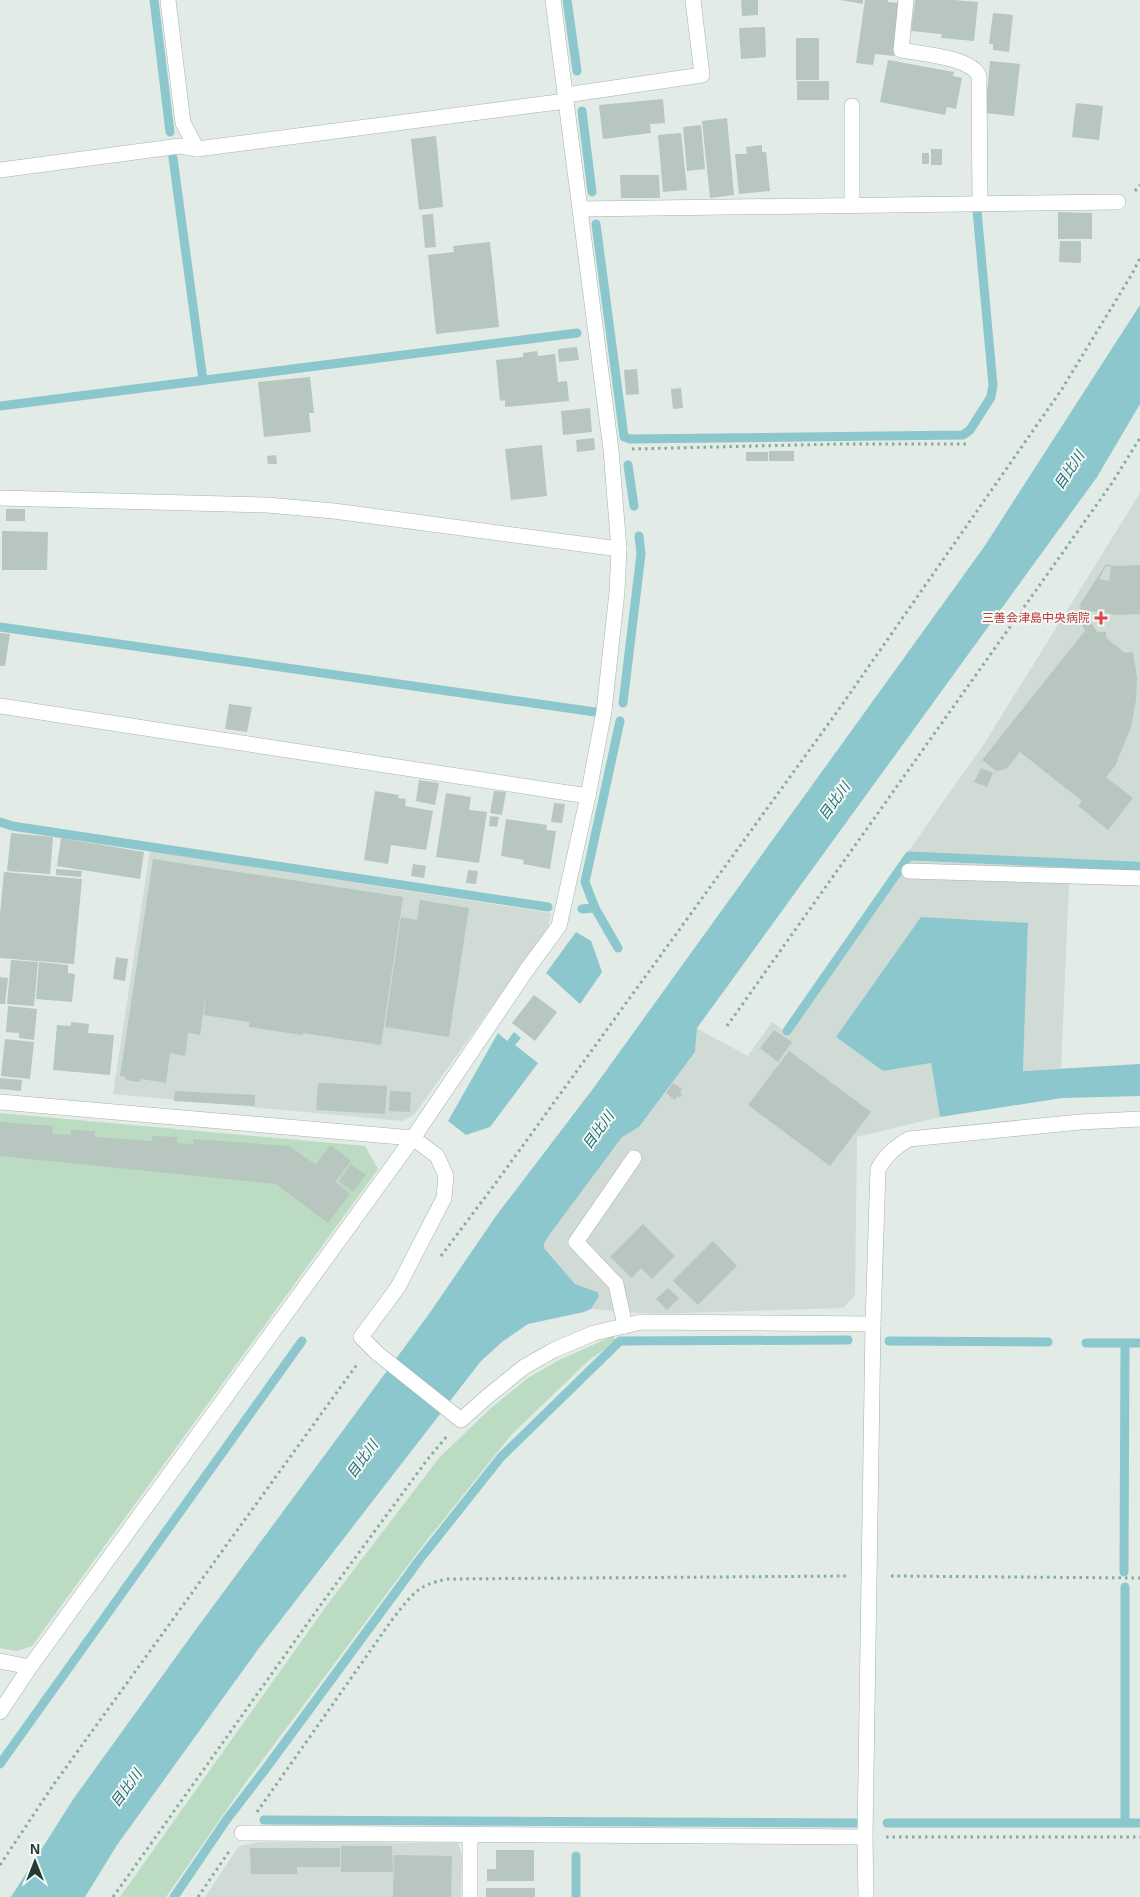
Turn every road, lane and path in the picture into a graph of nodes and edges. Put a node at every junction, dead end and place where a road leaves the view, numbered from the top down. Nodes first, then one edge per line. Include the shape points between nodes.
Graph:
1 (168, 0) edge
2 (554, 0) edge
3 (692, 0) edge
4 (906, 0) edge
5 (566, 98) junction
6 (852, 106) dead end
7 (196, 149) junction
8 (0, 170) edge
9 (1118, 202) dead end
10 (980, 203) junction
11 (852, 205) junction
12 (580, 209) junction
13 (1140, 258) edge
14 (1140, 438) edge
15 (970, 444) dead end
16 (611, 450) junction
17 (0, 498) edge
18 (619, 549) junction
19 (0, 706) edge
20 (588, 796) junction
21 (909, 871) dead end
22 (1140, 878) edge
23 (727, 1026) dead end
24 (0, 1102) edge
25 (1140, 1119) edge
26 (413, 1138) junction
27 (634, 1158) dead end
28 (436, 1262) dead end
29 (873, 1324) junction
30 (624, 1326) junction
31 (373, 1350) junction
32 (458, 1419) junction
33 (869, 1576) junction
34 (1140, 1578) edge
35 (0, 1662) edge
36 (30, 1667) junction
37 (0, 1712) edge
38 (242, 1833) junction
39 (470, 1836) junction
40 (865, 1837) junction
41 (1140, 1837) edge
42 (0, 1866) edge
43 (113, 1897) edge
44 (198, 1897) edge
45 (470, 1897) edge
46 (866, 1897) edge

1 - 7 street via 183,123
2 - 5 street
3 - 5 street via 702,75
4 - 10 street via 902,50 963,62 976,70 979,76
5 - 7 street
5 - 12 street
6 - 11 street
7 - 8 street via 180,146
9 - 10 street
10 - 11 street
11 - 12 street
12 - 16 street
13 - 28 path via 1062,389 837,712
14 - 23 path via 1112,483
15 - 16 path
16 - 18 street
17 - 18 street via 267,505
18 - 20 street via 604,710
19 - 20 street
20 - 26 street via 558,926
21 - 22 street
24 - 26 street
25 - 29 street via 909,1139 897,1146 878,1169
26 - 31 street via 437,1156 446,1176 444,1198 398,1287 361,1337
26 - 36 street
27 - 30 street via 576,1242 616,1284
29 - 30 street via 641,1322
29 - 33 street
30 - 32 street via 594,1333 554,1350 524,1368
31 - 32 street
31 - 42 path via 54,1784
32 - 43 path
33 - 34 path
33 - 38 path via 447,1579 431,1582 416,1591 394,1617
33 - 40 street
35 - 36 street
36 - 37 street
38 - 39 street
38 - 44 path
39 - 40 street
39 - 45 street
40 - 41 path
40 - 46 street

